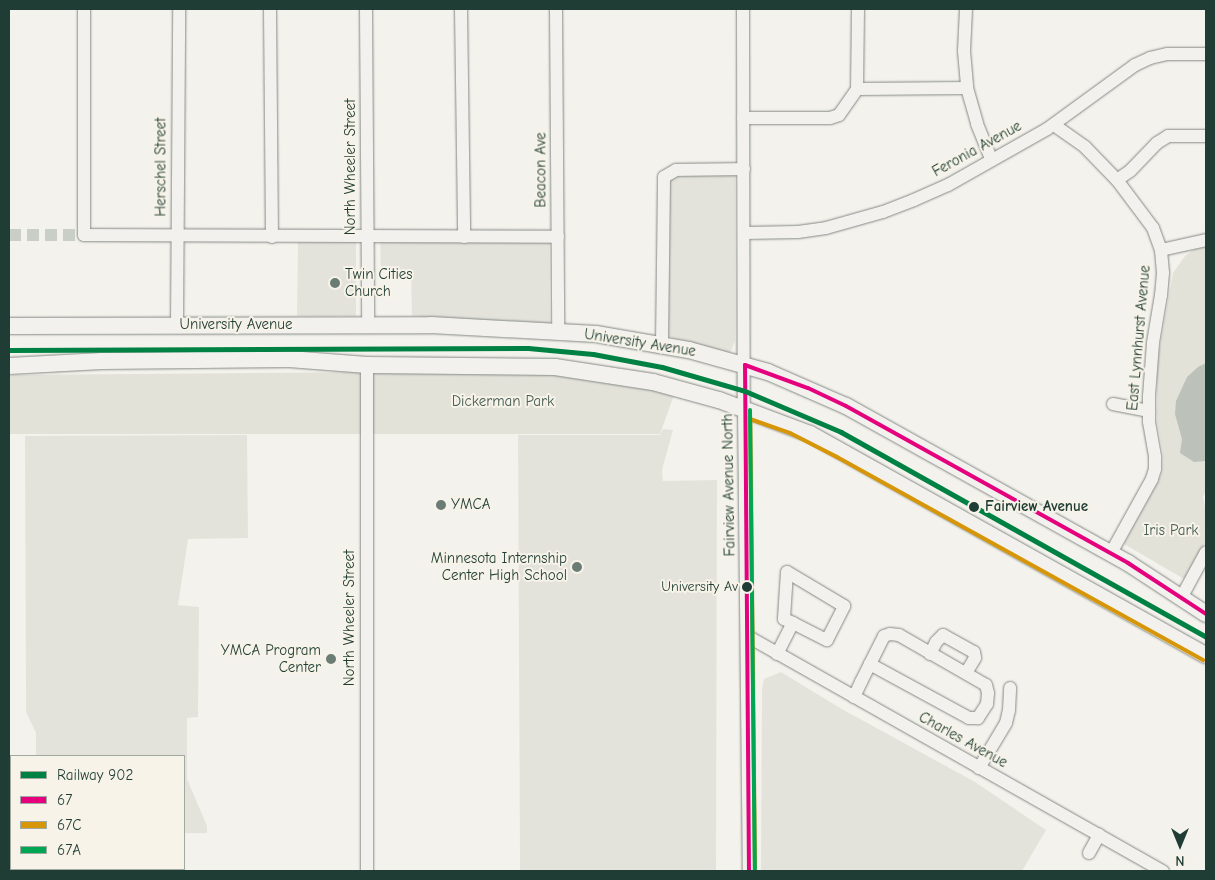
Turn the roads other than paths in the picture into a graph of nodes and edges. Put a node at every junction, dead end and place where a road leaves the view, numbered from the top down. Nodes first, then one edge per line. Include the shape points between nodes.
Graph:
1 (84, 9) edge
2 (179, 9) edge
3 (270, 9) edge
4 (366, 9) edge
5 (461, 9) edge
6 (556, 9) edge
7 (743, 9) edge
8 (858, 9) edge
9 (966, 9) edge
10 (1206, 54) edge
11 (967, 88) junction
12 (857, 89) junction
13 (743, 118) junction
14 (1054, 125) junction
15 (1206, 136) edge
16 (991, 158) junction
17 (744, 169) junction
18 (1117, 180) junction
19 (745, 233) junction
20 (177, 235) junction
21 (272, 237) junction
22 (367, 237) junction
23 (464, 237) junction
24 (558, 237) junction
25 (1206, 240) edge
26 (1161, 250) junction
27 (368, 324) junction
28 (177, 325) junction
29 (9, 326) edge
30 (558, 331) junction
31 (662, 344) junction
32 (367, 365) junction
33 (746, 365) junction
34 (9, 366) edge
35 (1113, 404) dead end
36 (744, 410) junction
37 (1149, 411) junction
38 (1206, 552) edge
39 (1111, 554) junction
40 (1181, 598) junction
41 (1206, 614) edge
42 (793, 623) junction
43 (747, 636) junction
44 (777, 654) junction
45 (930, 654) junction
46 (1206, 655) edge
47 (870, 664) junction
48 (966, 674) junction
49 (1010, 688) dead end
50 (854, 697) junction
51 (979, 768) junction
52 (1099, 836) junction
53 (1089, 853) dead end
54 (367, 871) edge
55 (749, 871) edge
56 (1163, 871) edge

1 - 20 street via 84,235
2 - 20 street, Herschel Street
3 - 21 street
4 - 22 street, North Wheeler Street
5 - 23 street
6 - 24 street, Beacon Ave
7 - 13 street, Fairview Avenue North
8 - 12 street
9 - 11 street via 964,51
10 - 14 street, Feronia Avenue via 1186,52 1150,58 1121,74
11 - 12 street
11 - 16 street
12 - 13 street via 839,115 830,118
13 - 17 street, Fairview Avenue North
14 - 16 street, Feronia Avenue
14 - 18 street, East Lynnhurst Avenue via 1085,147
15 - 18 street via 1168,136
16 - 19 street, Feronia Avenue via 948,185 876,214 826,228
17 - 19 street, Fairview Avenue North
17 - 31 street via 676,170 664,177
18 - 26 street, East Lynnhurst Avenue via 1153,228
19 - 33 street, Fairview Avenue North
20 - 21 street
20 - 28 street, Herschel Street
21 - 22 street
22 - 23 street
22 - 27 street, North Wheeler Street
23 - 24 street
24 - 30 street, Beacon Ave
25 - 26 street
26 - 37 street, East Lynnhurst Avenue via 1163,273 1150,364
27 - 28 main road, University Avenue
27 - 30 main road, University Avenue
28 - 29 main road, University Avenue
30 - 31 main road, University Avenue via 621,336
31 - 33 main road, University Avenue
32 - 34 main road via 289,359 102,361
32 - 36 main road via 511,365 587,371 661,384
32 - 54 street, North Wheeler Street
33 - 36 street, Fairview Avenue North
33 - 39 main road, University Avenue via 846,406
35 - 37 street
36 - 43 street, Fairview Avenue North
36 - 46 main road via 792,426 840,450
37 - 39 street, East Lynnhurst Avenue via 1155,469
38 - 40 street
39 - 40 main road, University Avenue
40 - 41 main road, University Avenue
42 - 42 street via 827,640 844,606 787,572 784,619
42 - 44 street
43 - 44 street, Charles Avenue
43 - 55 street, Fairview Avenue North
44 - 50 street, Charles Avenue
45 - 47 street via 890,634 884,636
45 - 48 street
45 - 48 street via 943,635 974,652 975,658
47 - 48 street via 969,718 978,718 987,704 986,684
47 - 50 street
49 - 51 street via 1010,710 1006,722
50 - 51 street, Charles Avenue
51 - 52 street, Charles Avenue
52 - 53 street
52 - 56 street, Charles Avenue

